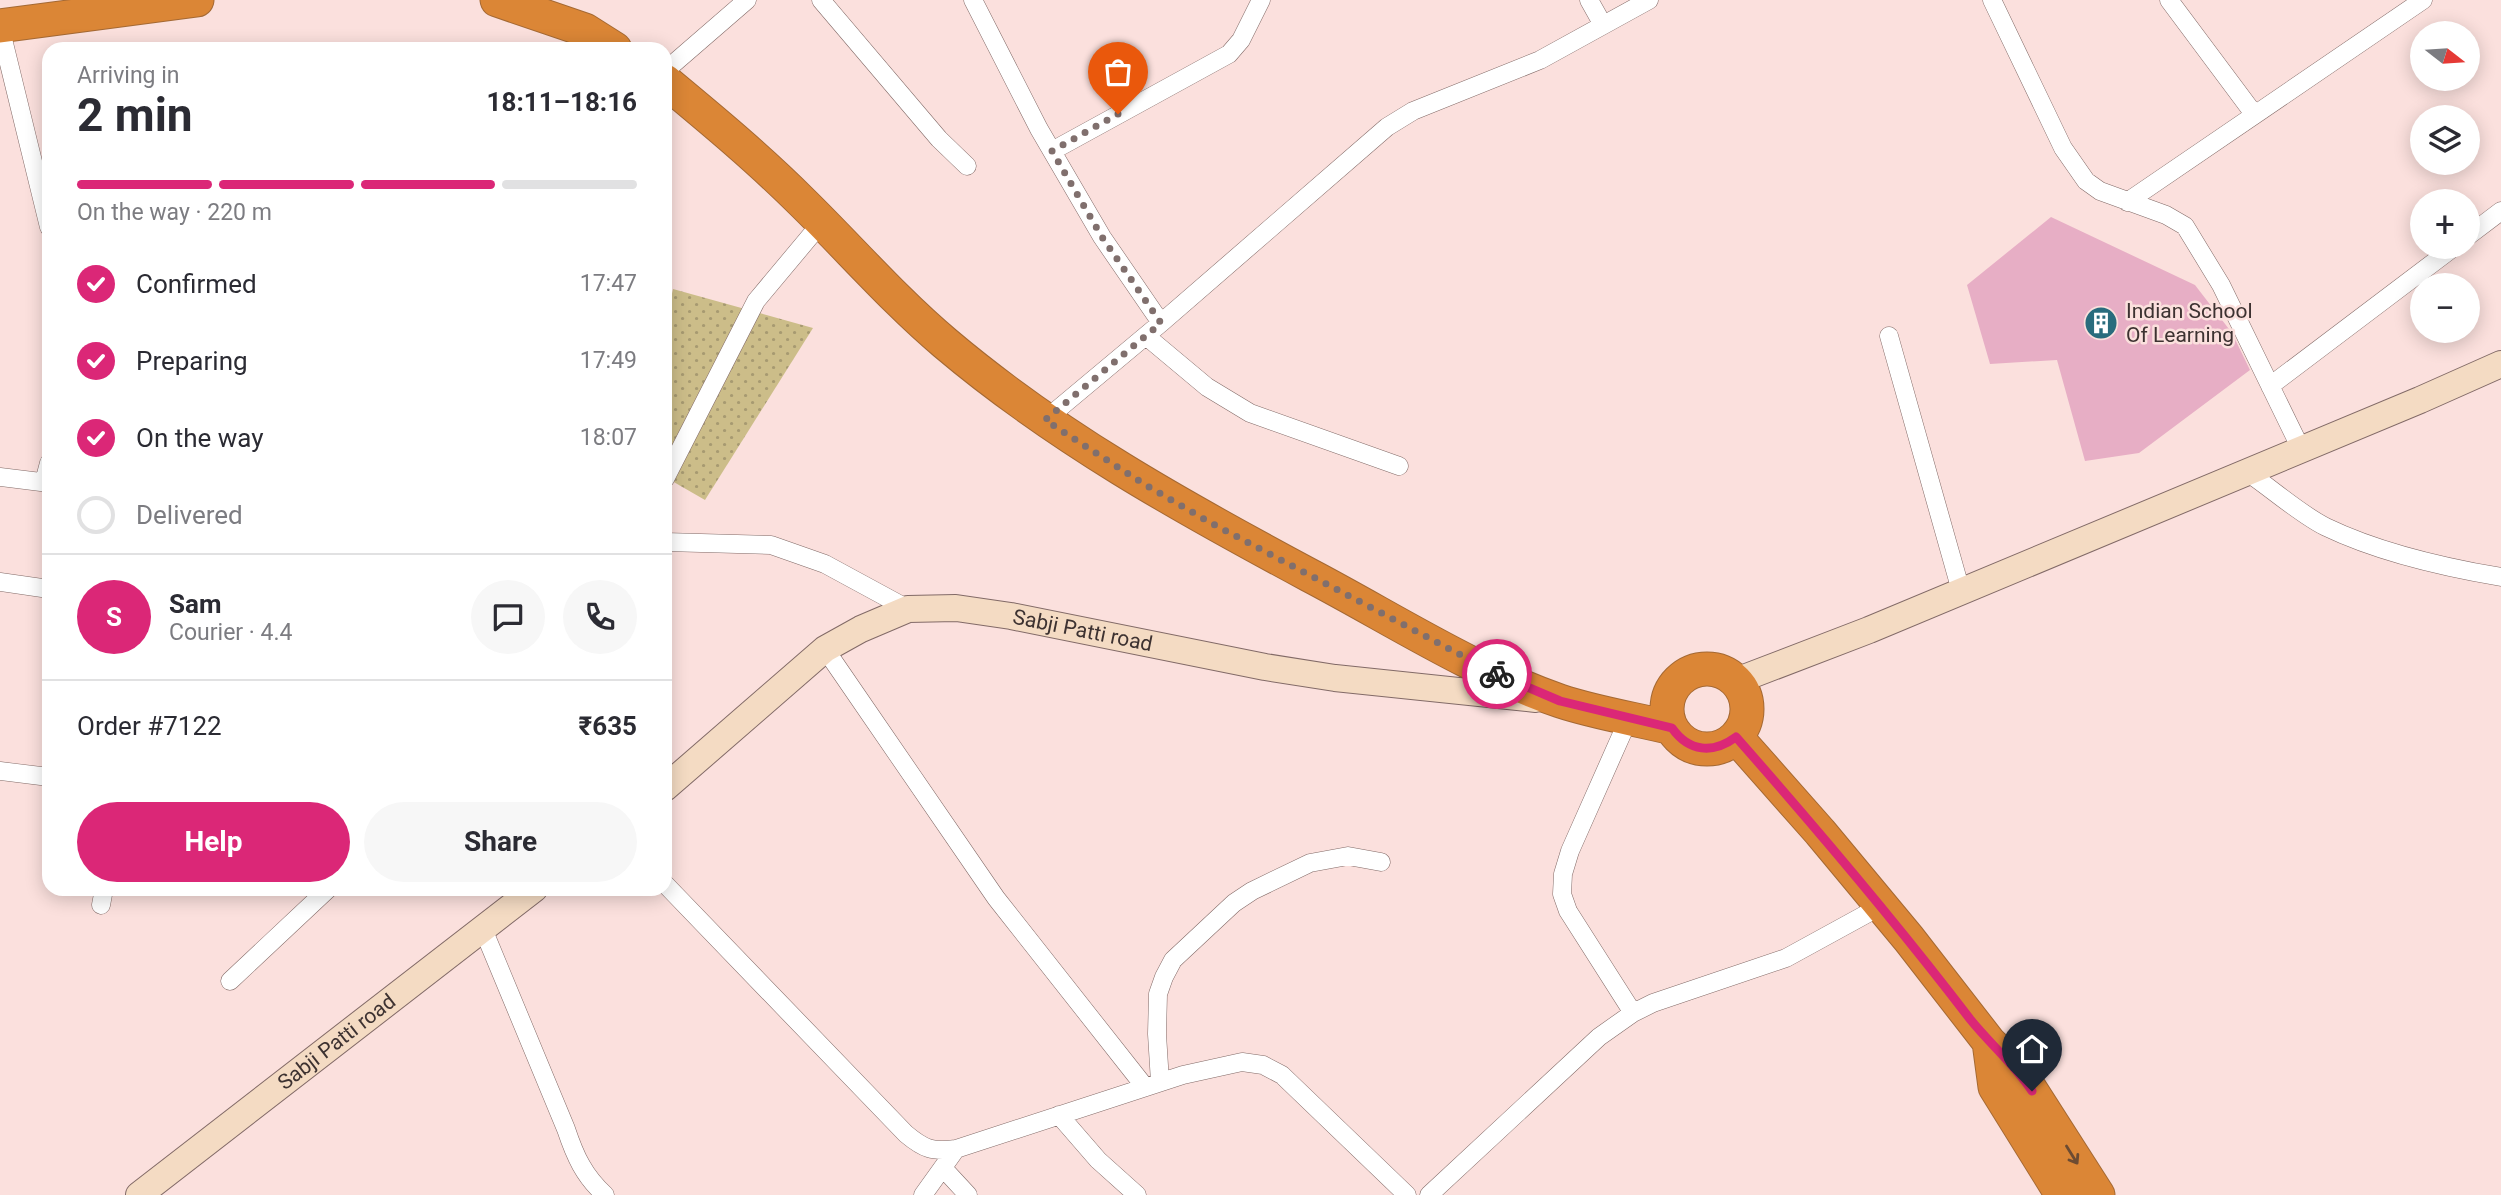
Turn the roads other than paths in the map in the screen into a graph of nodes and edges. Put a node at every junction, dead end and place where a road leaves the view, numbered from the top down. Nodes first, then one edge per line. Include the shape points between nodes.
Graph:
1 (197, 0) edge
2 (496, 0) edge
3 (747, 0) edge
4 (821, 0) edge
5 (973, 0) edge
6 (1261, 0) edge
7 (1589, 0) edge
8 (1649, 0) edge
9 (1992, 0) edge
10 (2169, 0) edge
11 (2423, 0) edge
12 (0, 26) edge
13 (1603, 26) junction
14 (604, 42) edge
15 (672, 65) edge
16 (672, 87) edge
17 (2254, 114) junction
18 (1052, 151) junction
19 (967, 166) dead end
20 (42, 198) edge
21 (2127, 202) junction
22 (2501, 211) edge
23 (822, 222) junction
24 (2480, 227) edge
25 (2438, 259) edge
26 (1161, 323) junction
27 (1146, 336) junction
28 (1889, 336) dead end
29 (2501, 364) edge
30 (2270, 386) junction
31 (1045, 420) junction
32 (2301, 449) junction
33 (672, 465) edge
34 (1399, 466) dead end
35 (2247, 471) junction
36 (0, 477) edge
37 (42, 482) edge
38 (672, 542) edge
39 (2501, 577) edge
40 (0, 582) edge
41 (42, 588) edge
42 (1961, 591) junction
43 (908, 609) junction
44 (825, 649) junction
45 (1736, 681) junction
46 (1560, 701) junction
47 (1629, 718) junction
48 (1672, 728) junction
49 (1736, 737) junction
50 (0, 771) edge
51 (42, 776) edge
52 (672, 782) edge
53 (1381, 862) dead end
54 (672, 891) edge
55 (321, 896) edge
56 (525, 896) edge
57 (1881, 906) junction
58 (483, 929) junction
59 (230, 981) dead end
60 (1633, 1013) junction
61 (1989, 1042) junction
62 (1153, 1085) junction
63 (1059, 1115) junction
64 (956, 1149) junction
65 (943, 1168) junction
66 (139, 1195) edge
67 (605, 1195) edge
68 (923, 1195) edge
69 (968, 1195) edge
70 (1137, 1195) edge
71 (1406, 1195) edge
72 (1429, 1195) edge
73 (2062, 1195) edge
74 (2098, 1195) edge

1 - 12 highway
2 - 14 highway via 585,30
3 - 15 street
4 - 19 street
5 - 18 street
6 - 18 street via 1241,40 1228,54
7 - 13 street
8 - 13 street
9 - 21 street via 2063,148 2086,181
10 - 17 street
11 - 17 street
12 - 20 street
13 - 26 street via 1540,60 1413,111 1387,127
16 - 23 highway
17 - 21 street
18 - 26 street via 1102,237
21 - 30 street via 2185,226 2221,285
22 - 24 street
23 - 31 highway via 943,342
23 - 33 street via 756,301
25 - 30 street
26 - 27 street
27 - 31 street
27 - 34 street via 1208,387 1250,413
28 - 42 street
29 - 32 main road
30 - 32 street
31 - 46 highway via 1222,529 1454,653
32 - 35 main road
35 - 39 street via 2323,526 2458,570
35 - 42 main road
36 - 37 street
38 - 43 street via 771,545 825,564
40 - 41 street
42 - 45 main road
43 - 44 main road, Sabji Patti road
43 - 46 main road, Sabji Patti road via 956,608 1011,616 1335,678
44 - 52 main road, Sabji Patti road
44 - 62 street via 996,898
45 - 48 highway via 1711,669 1684,677 1669,700
45 - 49 highway via 1747,709
46 - 47 highway
47 - 48 highway
47 - 60 street via 1570,851 1562,894 1568,911
48 - 49 highway via 1679,738 1701,749
49 - 57 highway
50 - 51 street
53 - 62 street via 1348,856 1310,863 1234,903 1173,960 1158,995
54 - 64 street via 906,1133 921,1146 938,1151
55 - 59 street
56 - 58 main road, Sabji Patti road
57 - 60 street via 1786,958
57 - 61 highway
58 - 66 main road, Sabji Patti road
58 - 67 street via 576,1160
60 - 72 street via 1599,1037
61 - 73 highway via 1995,1087
61 -> 74 highway via 2018,1070
62 - 63 street
62 - 71 street via 1242,1062 1263,1065 1282,1075
63 - 64 street
63 - 70 street
64 - 65 street
65 - 68 street
65 - 69 street

